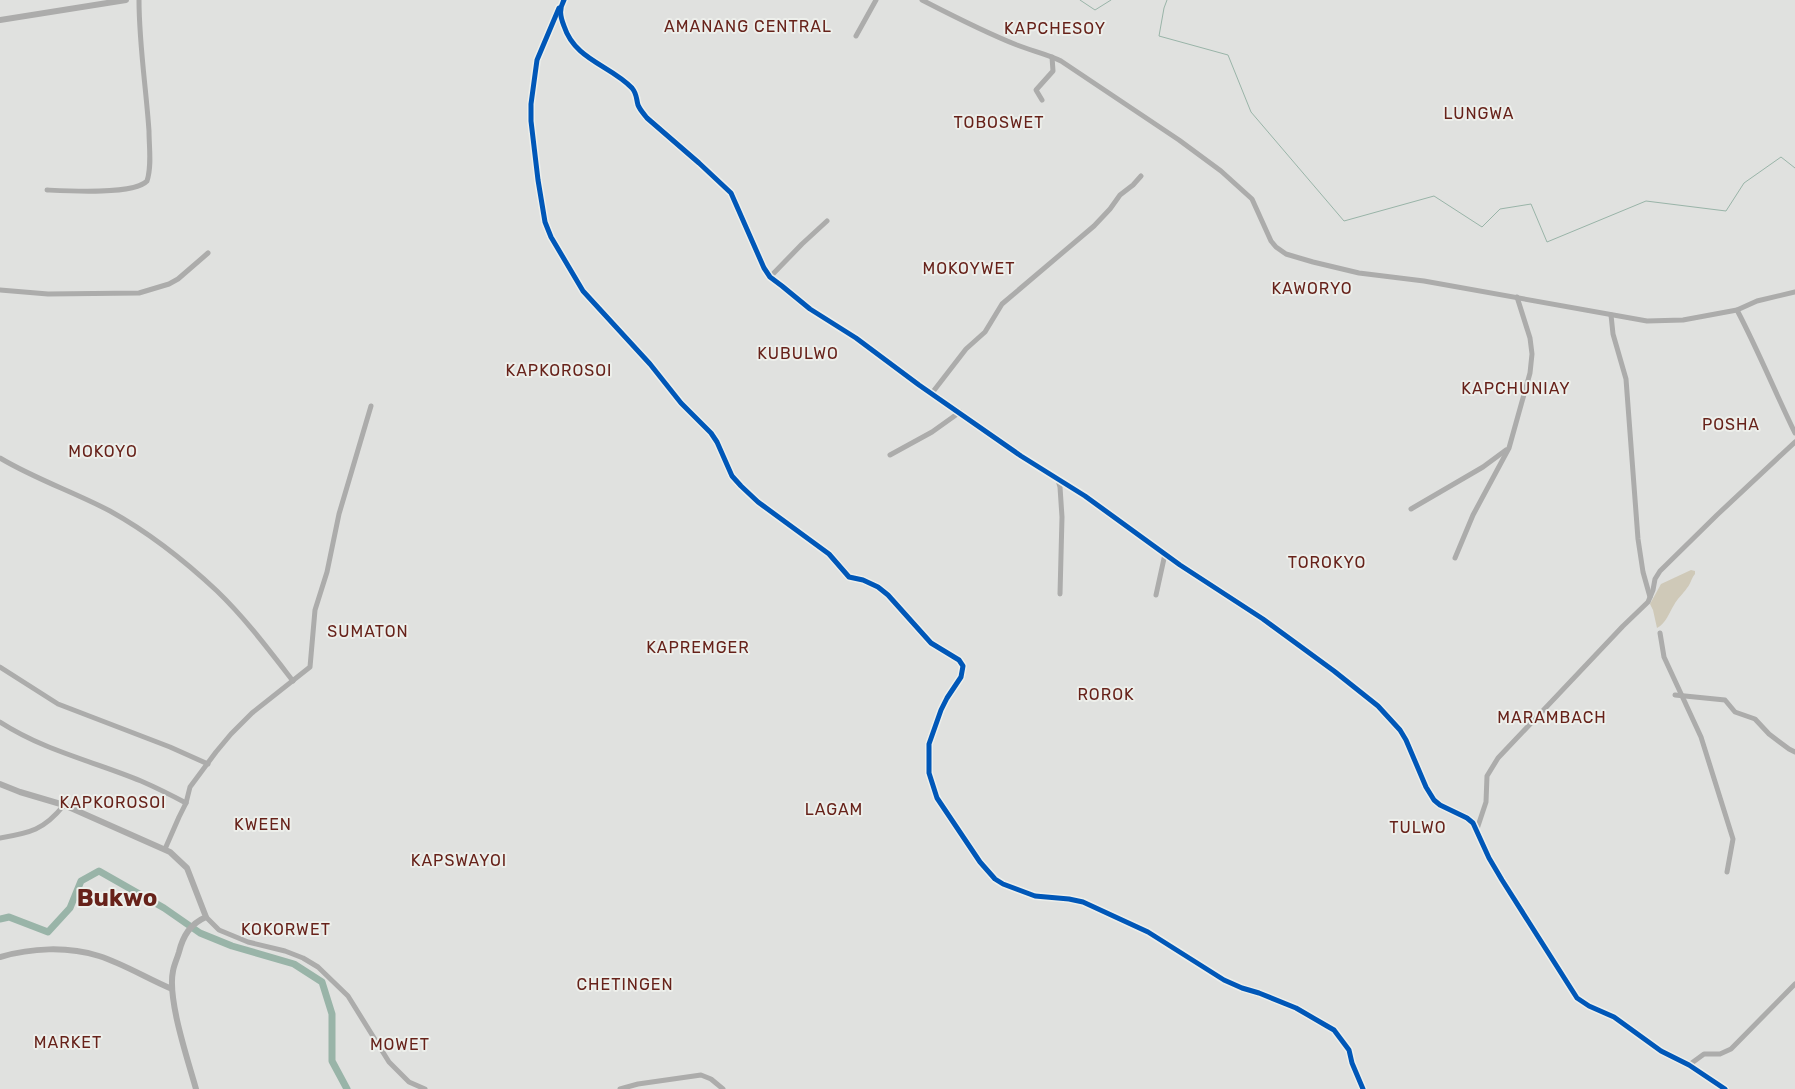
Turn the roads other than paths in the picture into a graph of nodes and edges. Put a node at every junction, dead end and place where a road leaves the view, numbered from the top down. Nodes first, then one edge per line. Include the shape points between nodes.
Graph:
1 (126, 0) edge
2 (139, 0) edge
3 (564, 0) edge
4 (876, 0) edge
5 (922, 0) edge
6 (560, 6) junction
7 (0, 20) edge
8 (856, 36) dead end
9 (1052, 57) junction
10 (1042, 100) dead end
11 (1141, 176) dead end
12 (47, 190) dead end
13 (827, 221) dead end
14 (208, 253) dead end
15 (770, 277) junction
16 (0, 290) edge
17 (1795, 292) edge
18 (1517, 297) junction
19 (1737, 310) junction
20 (1611, 315) junction
21 (932, 393) junction
22 (371, 406) dead end
23 (960, 412) junction
24 (1795, 433) edge
25 (1795, 442) edge
26 (1508, 448) junction
27 (890, 455) dead end
28 (0, 458) edge
29 (1058, 480) junction
30 (1411, 509) dead end
31 (1165, 554) junction
32 (1455, 558) dead end
33 (1060, 594) dead end
34 (1156, 596) dead end
35 (1650, 598) junction
36 (1660, 633) dead end
37 (0, 667) edge
38 (293, 681) junction
39 (1675, 695) dead end
40 (1682, 697) junction
41 (0, 722) edge
42 (1795, 752) edge
43 (208, 764) junction
44 (0, 784) edge
45 (186, 803) junction
46 (64, 805) junction
47 (1477, 829) junction
48 (0, 838) edge
49 (165, 849) junction
50 (1727, 872) dead end
51 (206, 917) junction
52 (0, 957) edge
53 (1795, 984) edge
54 (172, 989) junction
55 (1690, 1065) junction
56 (196, 1089) edge
57 (425, 1089) edge
58 (620, 1089) edge
59 (723, 1089) edge
60 (1363, 1089) edge
61 (1725, 1089) edge

1 - 7 main road
2 - 12 street via 149,141 147,181 131,189
3 - 6 street
4 - 8 street
5 - 9 street via 970,25
6 - 15 street via 565,29 575,46 629,85 647,118 731,194 757,256
6 - 60 street via 537,60 530,121 545,222 551,237 583,291 711,433 732,476 741,486 829,554 849,577 878,587 931,643 959,660 961,677 941,710 929,744 929,773 938,798 980,862 1003,884 1035,896 1083,902 1148,932 1224,980 1289,1005 1334,1030 1349,1050
9 - 10 street via 1053,71 1036,90
9 - 18 street via 1171,134 1221,171 1252,199 1271,241 1286,254 1359,273
11 - 21 street via 1120,194 1094,226 1002,304 981,338 966,349
13 - 15 street
14 - 16 street via 178,279 139,293 53,294
15 - 21 street
17 - 19 street via 1757,301
18 - 20 street
18 - 26 street via 1532,354 1530,373
19 - 20 street via 1662,322
19 - 24 street
20 - 35 street via 1626,379 1638,539
21 - 23 street
22 - 38 street via 315,610 312,663
23 - 27 street
23 - 29 street
25 - 35 street via 1660,572
26 - 30 street via 1483,467
26 - 32 street
28 - 38 street via 115,514 178,558 235,610
29 - 31 street
29 - 33 street via 1062,517
31 - 34 street
31 - 47 street via 1263,620 1378,706 1406,740 1434,800 1467,818
35 - 47 street via 1490,768 1486,802
36 - 40 street via 1664,657
37 - 43 street via 58,704 170,746
38 - 43 street via 243,722
39 - 40 street
40 - 42 street via 1725,700 1735,712 1754,719 1768,734
40 - 50 street via 1701,737 1733,839
41 - 45 street via 51,749 141,781
43 - 45 street via 190,787
44 - 46 main road
45 - 49 street
46 - 48 street via 42,827
46 - 49 main road
47 - 55 street via 1502,880 1577,998 1614,1017 1672,1058
49 - 51 main road via 187,868
51 - 54 main road via 188,929 173,972
51 - 57 street via 219,930 248,942 291,953 318,967 348,996 389,1062 409,1082
52 - 54 main road via 53,949 82,952 118,963
53 - 55 street via 1731,1049 1720,1054 1704,1054
54 - 56 main road
55 - 61 street
58 - 59 street via 701,1075

